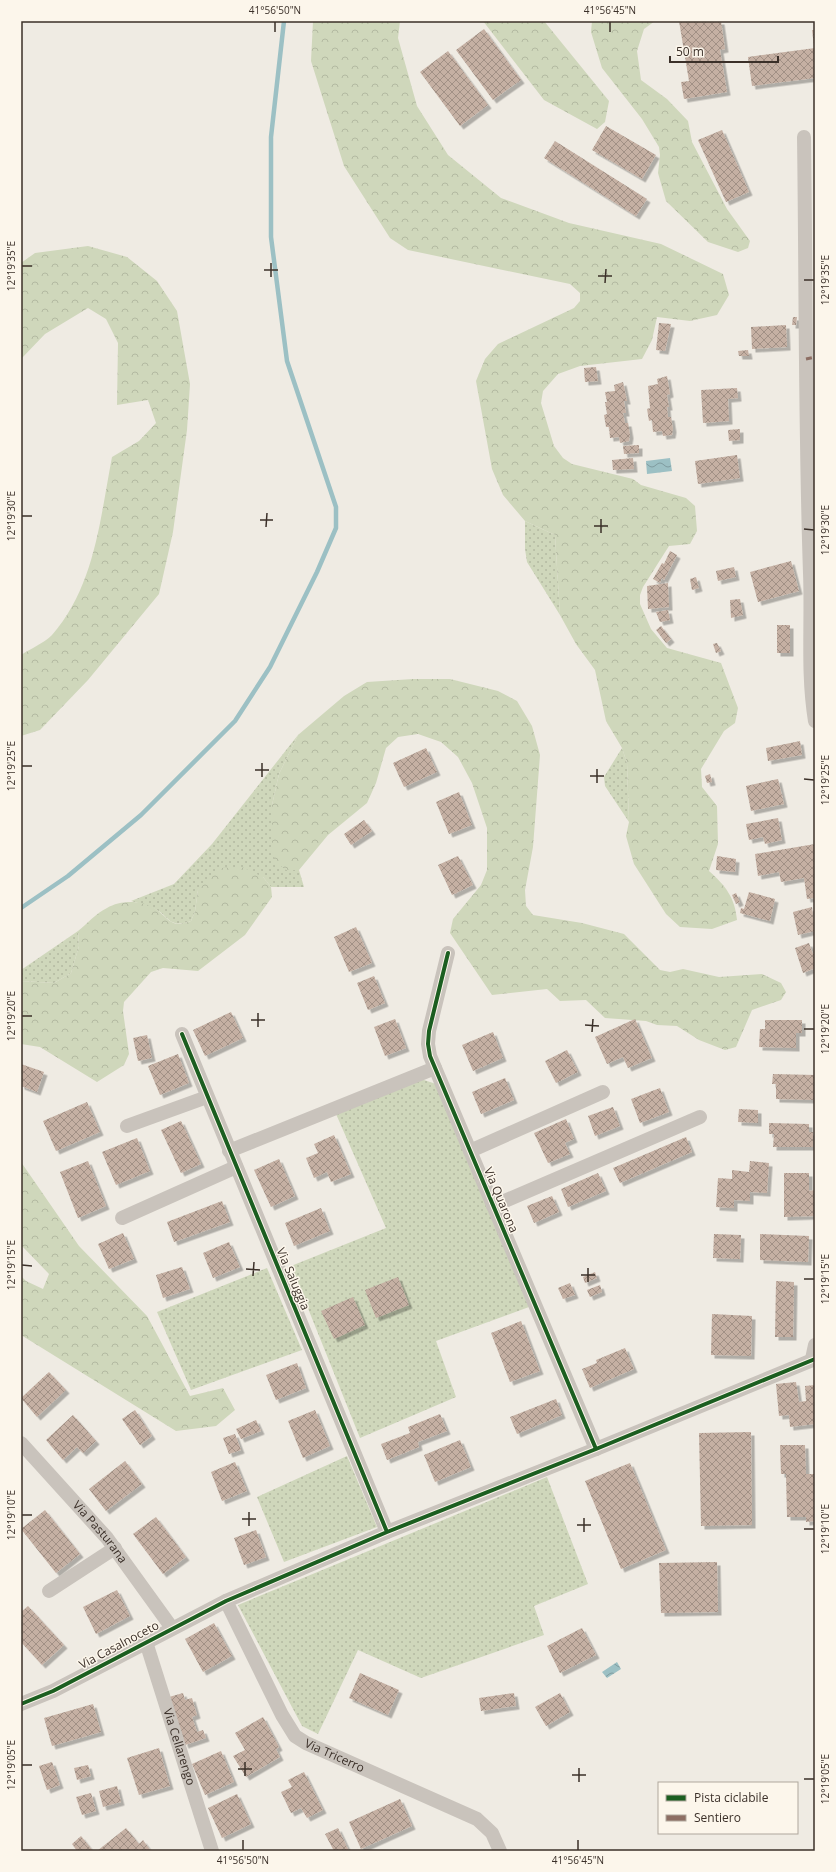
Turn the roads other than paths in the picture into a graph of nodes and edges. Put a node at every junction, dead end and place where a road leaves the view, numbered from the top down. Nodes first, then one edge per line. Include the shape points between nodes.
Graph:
1 (804, 137) dead end
2 (815, 721) edge
3 (448, 953) dead end
4 (182, 1034) dead end
5 (435, 1068) junction
6 (603, 1092) dead end
7 (207, 1097) junction
8 (700, 1117) dead end
9 (127, 1126) dead end
10 (229, 1151) junction
11 (470, 1151) junction
12 (236, 1167) junction
13 (493, 1206) junction
14 (122, 1218) dead end
15 (814, 1354) edge
16 (21, 1443) edge
17 (596, 1450) junction
18 (387, 1532) junction
19 (115, 1548) junction
20 (49, 1591) dead end
21 (226, 1601) junction
22 (172, 1628) junction
23 (146, 1642) junction
24 (21, 1704) edge
25 (212, 1851) edge
26 (500, 1851) edge

1 - 2 street via 806,456 811,597 810,666
3 - 5 street, Via Quarona via 428,1038 428,1051
4 - 7 street, Via Saluggia
5 - 10 street
5 - 11 street, Via Quarona
6 - 11 street
7 - 9 street
7 - 10 street, Via Saluggia
8 - 13 street
10 - 12 street, Via Saluggia
11 - 13 street, Via Quarona
12 - 14 street
12 - 18 street, Via Saluggia
13 - 17 street, Via Quarona
15 - 17 street, Via Casalnoceto
16 - 19 street, Via Pasturana
17 - 18 street, Via Casalnoceto
18 - 21 street, Via Casalnoceto
19 - 20 street
19 - 22 street, Via Pasturana
21 - 22 street, Via Casalnoceto
21 - 26 street, Via Tricerro via 282,1715 295,1736 477,1819 492,1833
22 - 23 street, Via Casalnoceto
23 - 24 street, Via Casalnoceto via 53,1691
23 - 25 street, Via Cellarengo

